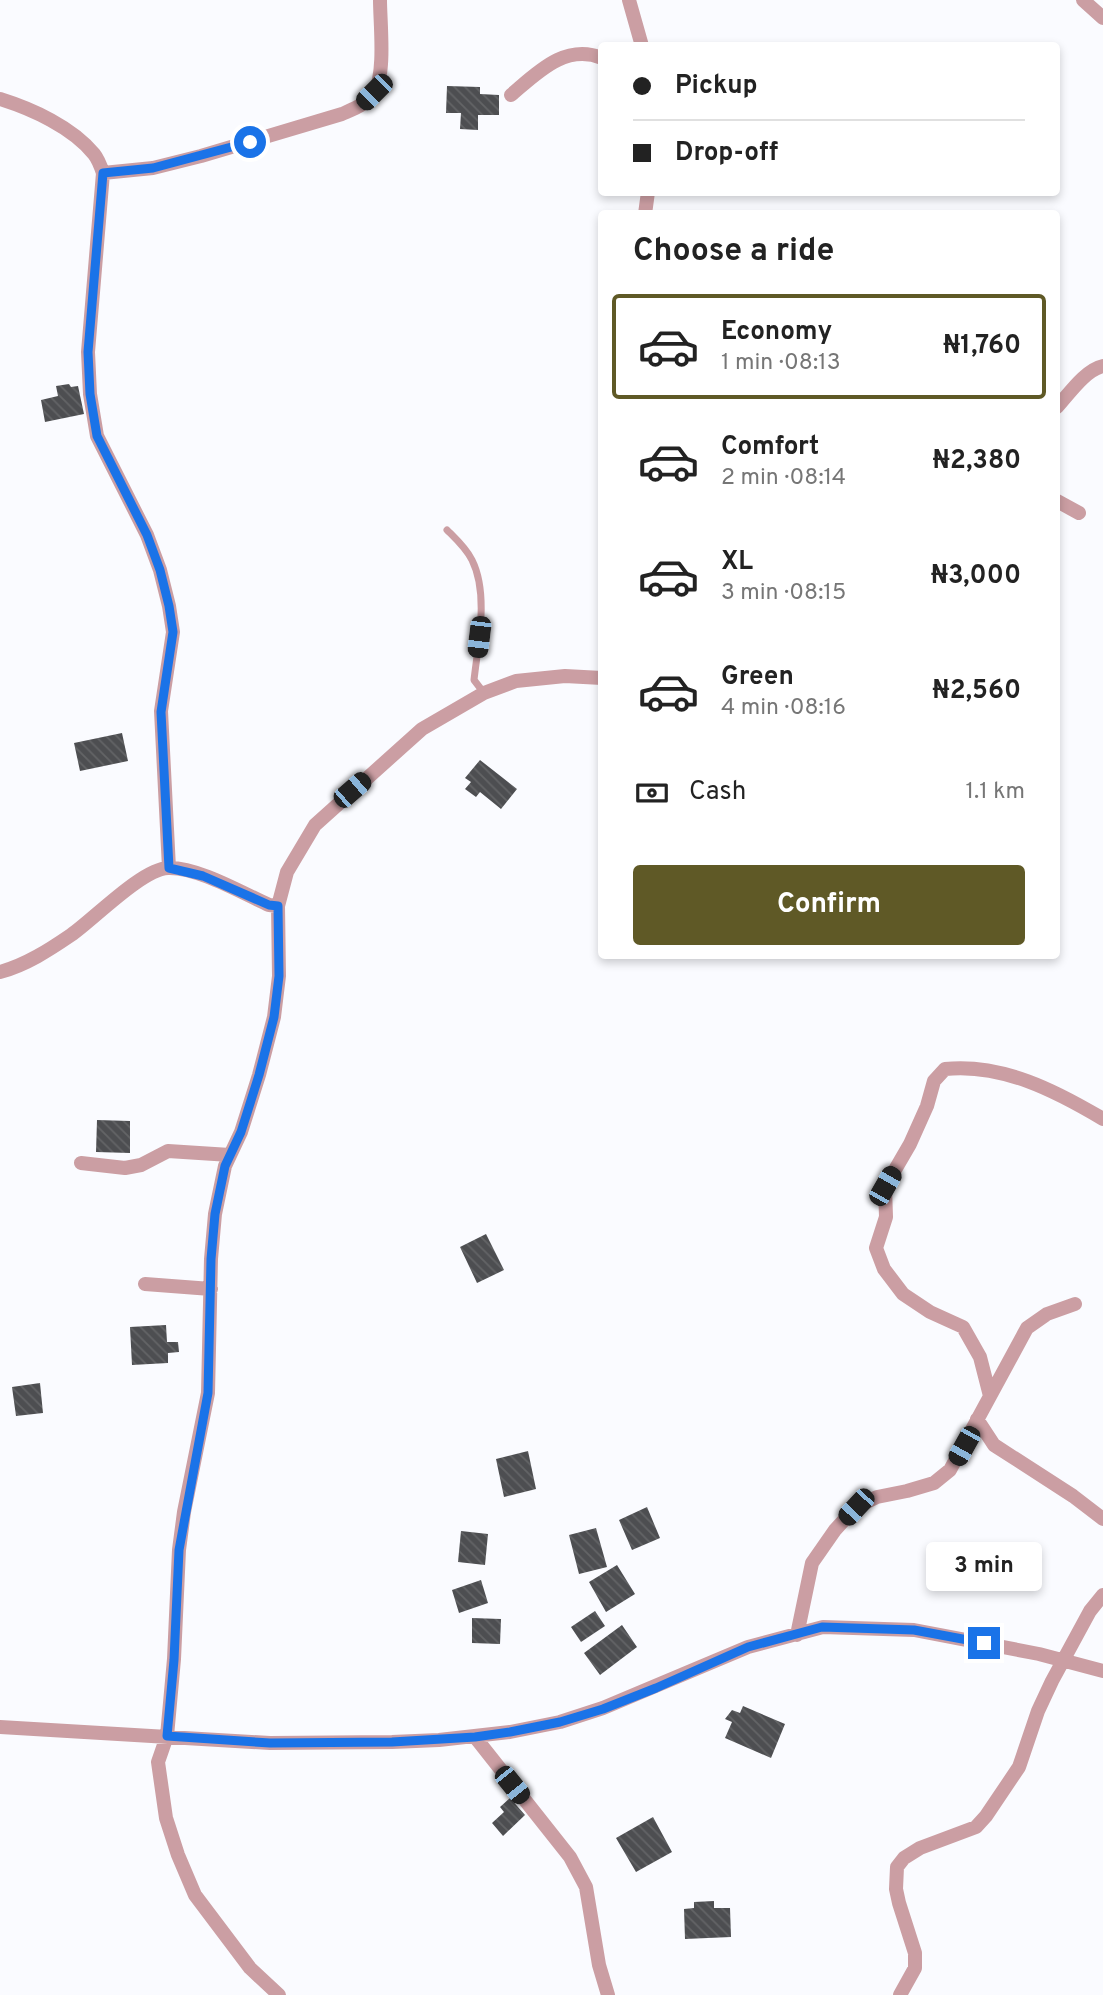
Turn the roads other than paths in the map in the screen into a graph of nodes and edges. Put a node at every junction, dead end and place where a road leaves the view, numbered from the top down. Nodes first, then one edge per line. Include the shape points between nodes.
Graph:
1 (380, 0) edge
2 (629, 0) edge
3 (1083, 0) edge
4 (1103, 18) edge
5 (641, 42) edge
6 (598, 57) edge
7 (511, 95) dead end
8 (0, 99) edge
9 (103, 173) junction
10 (1103, 366) edge
11 (1060, 403) edge
12 (1060, 503) edge
13 (1079, 513) dead end
14 (447, 530) dead end
15 (598, 678) edge
16 (484, 693) junction
17 (169, 868) junction
18 (278, 906) junction
19 (0, 972) edge
20 (1103, 1119) edge
21 (230, 1155) junction
22 (81, 1163) dead end
23 (145, 1284) dead end
24 (211, 1289) junction
25 (1075, 1304) dead end
26 (989, 1396) junction
27 (977, 1419) junction
28 (1103, 1519) edge
29 (1103, 1595) edge
30 (797, 1635) junction
31 (1064, 1661) junction
32 (1103, 1671) edge
33 (0, 1727) edge
34 (167, 1736) junction
35 (475, 1737) junction
36 (279, 1995) edge
37 (608, 1995) edge
38 (900, 1995) edge

1 - 9 street via 379,77 374,92 363,103 342,114 201,156 153,168
2 - 5 street
3 - 4 street
6 - 7 street via 581,52 561,58
8 - 9 street via 51,121 80,141 95,155
9 - 17 street via 88,352 90,394 97,436 147,535 169,606 173,632 161,712
10 - 11 street
12 - 13 street
14 - 16 lane via 473,561 482,599 474,680
15 - 16 street via 516,681
16 - 18 street via 422,729 315,825 287,872
17 - 18 street via 203,876
17 - 19 street via 155,871 131,887 30,961
18 - 21 street via 279,976 274,1017
20 - 26 street via 1007,1074 946,1069 934,1081 910,1144 885,1186 886,1217 876,1248 884,1269 903,1294 963,1328 980,1357
21 - 22 street via 169,1151 125,1168
21 - 24 street via 215,1214
23 - 24 street
24 - 34 street via 208,1393 179,1550
25 - 26 street via 1047,1314 1027,1328
26 - 27 street
27 - 28 street via 994,1445
27 - 30 street via 950,1470 934,1483 877,1497 856,1507 835,1530 812,1563
29 - 31 street
30 - 31 street via 822,1627 914,1630
30 - 35 street via 748,1647 603,1709
31 - 32 street
31 - 38 street via 1038,1711 1018,1767 986,1816 975,1827 920,1848 897,1867 896,1889 915,1953 915,1968
33 - 34 street
34 - 35 street via 270,1743
34 - 36 street via 158,1762 159,1778 182,1865 195,1895 221,1931
35 - 37 street via 570,1857 586,1887

